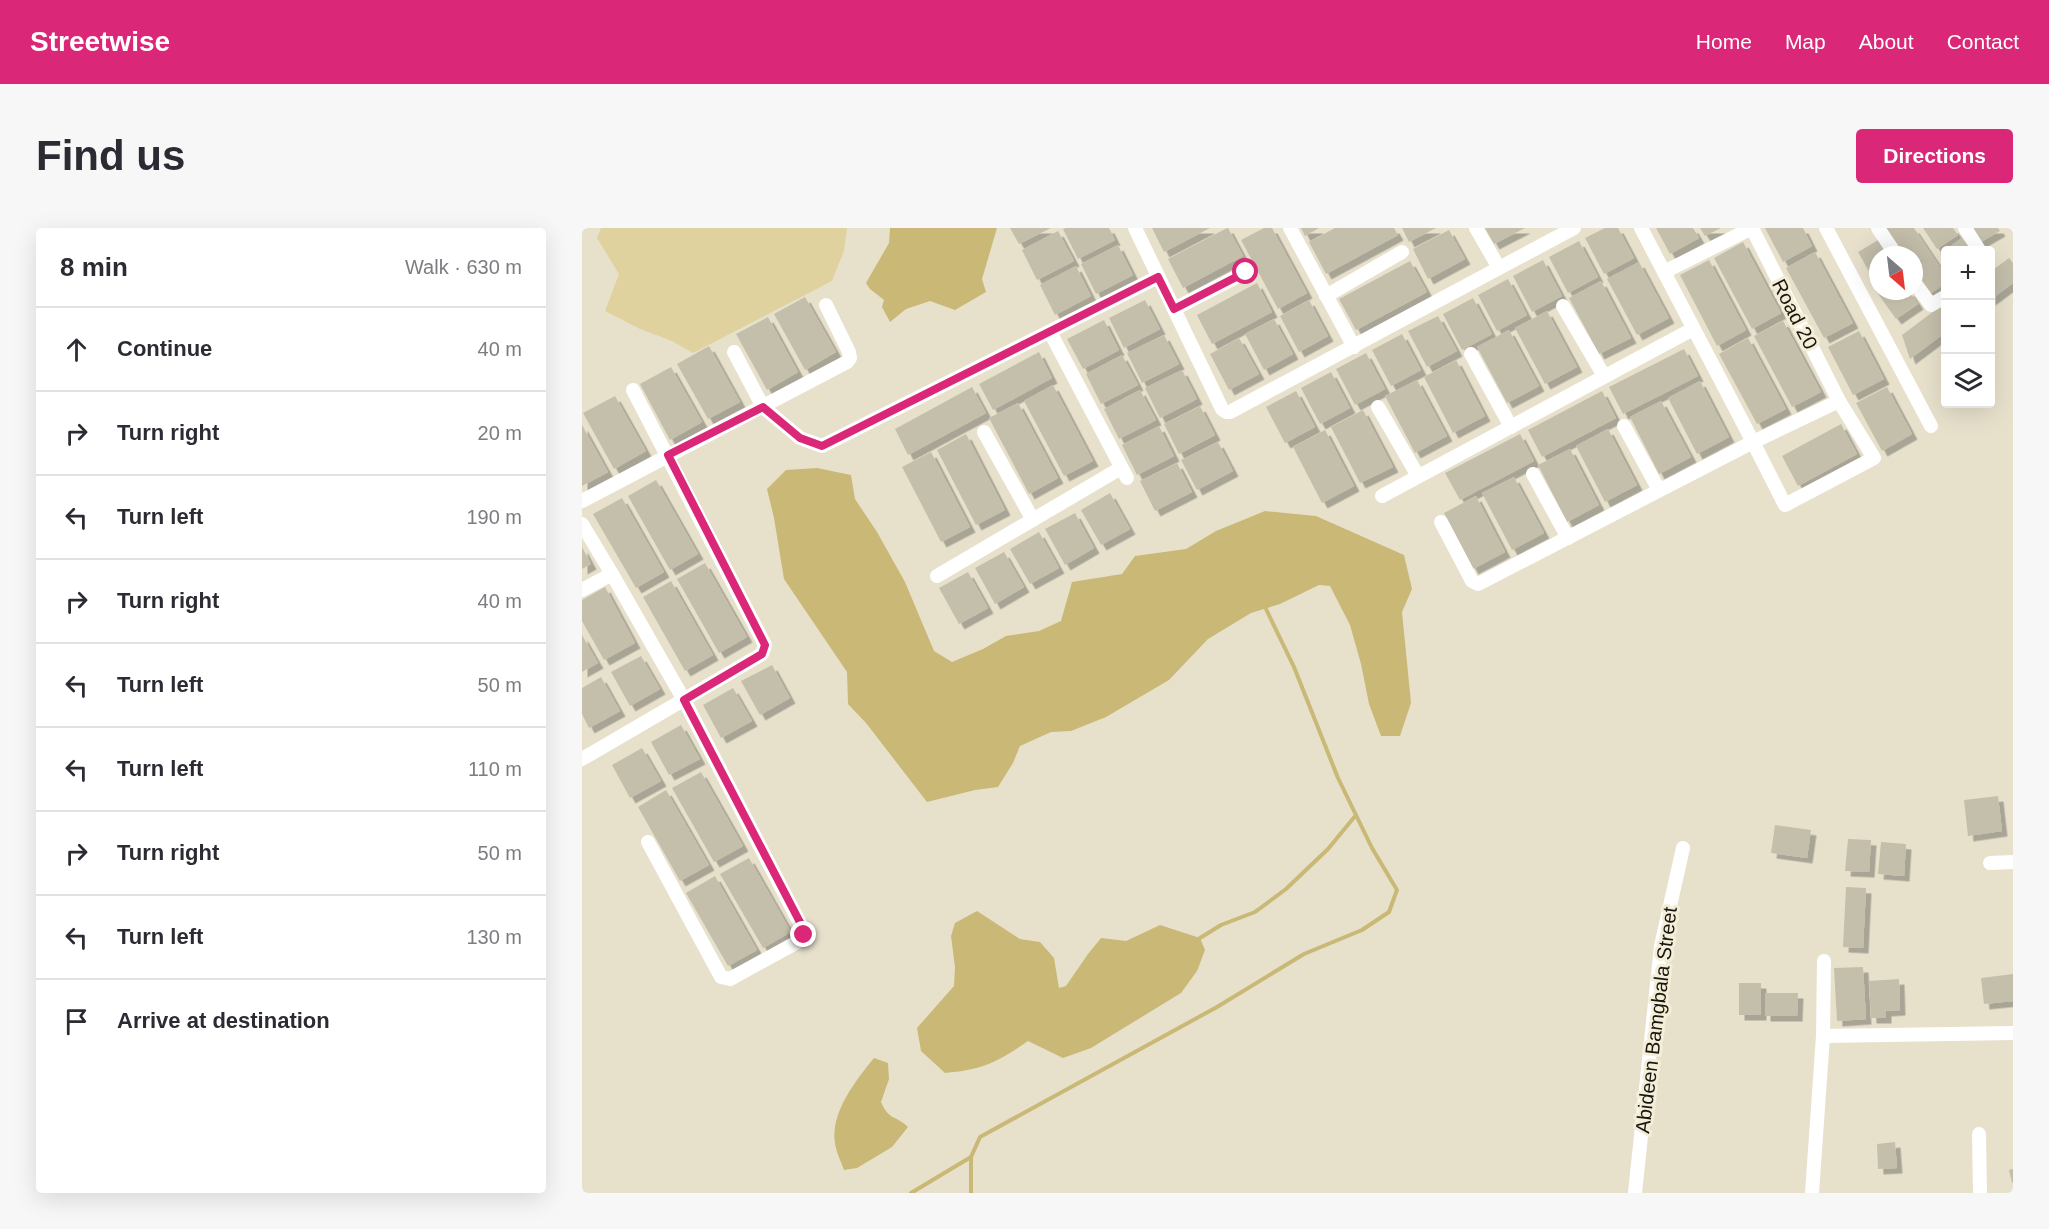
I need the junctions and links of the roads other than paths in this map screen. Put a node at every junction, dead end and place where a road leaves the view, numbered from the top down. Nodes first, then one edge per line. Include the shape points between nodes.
1 (1135, 228) edge
2 (1290, 228) edge
3 (1476, 228) edge
4 (1574, 228) edge
5 (1641, 228) edge
6 (1752, 228) edge
7 (1878, 228) edge
8 (1965, 228) edge
9 (1829, 229) edge
10 (1890, 246) edge
11 (1976, 246) edge
12 (1402, 252) dead end
13 (1499, 268) junction
14 (1246, 272) dead end
15 (1664, 272) junction
16 (1158, 277) junction
17 (1923, 295) edge
18 (1326, 296) junction
19 (1941, 299) edge
20 (826, 305) dead end
21 (1563, 306) dead end
22 (1174, 309) junction
23 (1693, 329) junction
24 (1050, 332) junction
25 (1354, 347) junction
26 (734, 352) dead end
27 (1471, 354) dead end
28 (1605, 376) junction
29 (633, 390) dead end
30 (1839, 401) junction
31 (763, 407) junction
32 (1378, 407) dead end
33 (1624, 426) dead end
34 (1931, 426) dead end
35 (1511, 427) junction
36 (984, 432) dead end
37 (1754, 442) junction
38 (668, 455) junction
39 (1533, 474) dead end
40 (1418, 476) junction
41 (1659, 490) junction
42 (1382, 496) dead end
43 (582, 501) edge
44 (1033, 520) junction
45 (1442, 522) dead end
46 (582, 524) edge
47 (1568, 538) junction
48 (612, 574) junction
49 (937, 576) dead end
50 (582, 590) edge
51 (684, 700) junction
52 (582, 759) edge
53 (648, 842) dead end
54 (1683, 848) dead end
55 (2013, 862) edge
56 (1990, 863) dead end
57 (1824, 961) dead end
58 (2013, 1033) edge
59 (1823, 1036) junction
60 (1979, 1134) dead end
61 (1635, 1193) edge
62 (1812, 1193) edge
63 (1980, 1193) edge

1 - 16 street
2 - 18 street
3 - 13 street
4 - 13 street
5 - 15 street
6 - 15 street
6 - 30 street, Road 20
7 - 10 street
8 - 11 street
9 - 34 street
12 - 18 street
13 - 25 street
14 - 22 street
15 - 23 street
16 - 22 street
16 - 24 street
17 - 19 street via 1930,305
18 - 25 street
20 - 31 street via 850,358
21 - 28 street
22 - 25 street via 1226,412
23 - 28 street
23 - 37 street
24 - 31 street via 822,446 800,438
24 - 44 street via 1124,473
26 - 31 street
27 - 35 street
28 - 35 street
29 - 38 street
30 - 37 street
30 - 37 street, Road 20 via 1874,458 1785,505
31 - 38 street
32 - 40 street
33 - 41 street
35 - 40 street
36 - 44 street
37 - 41 street
38 - 43 street
38 - 51 street via 765,645 762,654
39 - 47 street
40 - 42 street
41 - 47 street
44 - 49 street
45 - 47 street via 1472,581 1478,584
46 - 48 street
48 - 50 street
48 - 51 street
51 - 52 street
51 - 53 street via 803,928 801,940 730,979 721,977
54 - 61 street, Abideen Bamgbala Street via 1661,946
55 - 56 street
57 - 59 street
58 - 59 street
59 - 62 street
60 - 63 street

